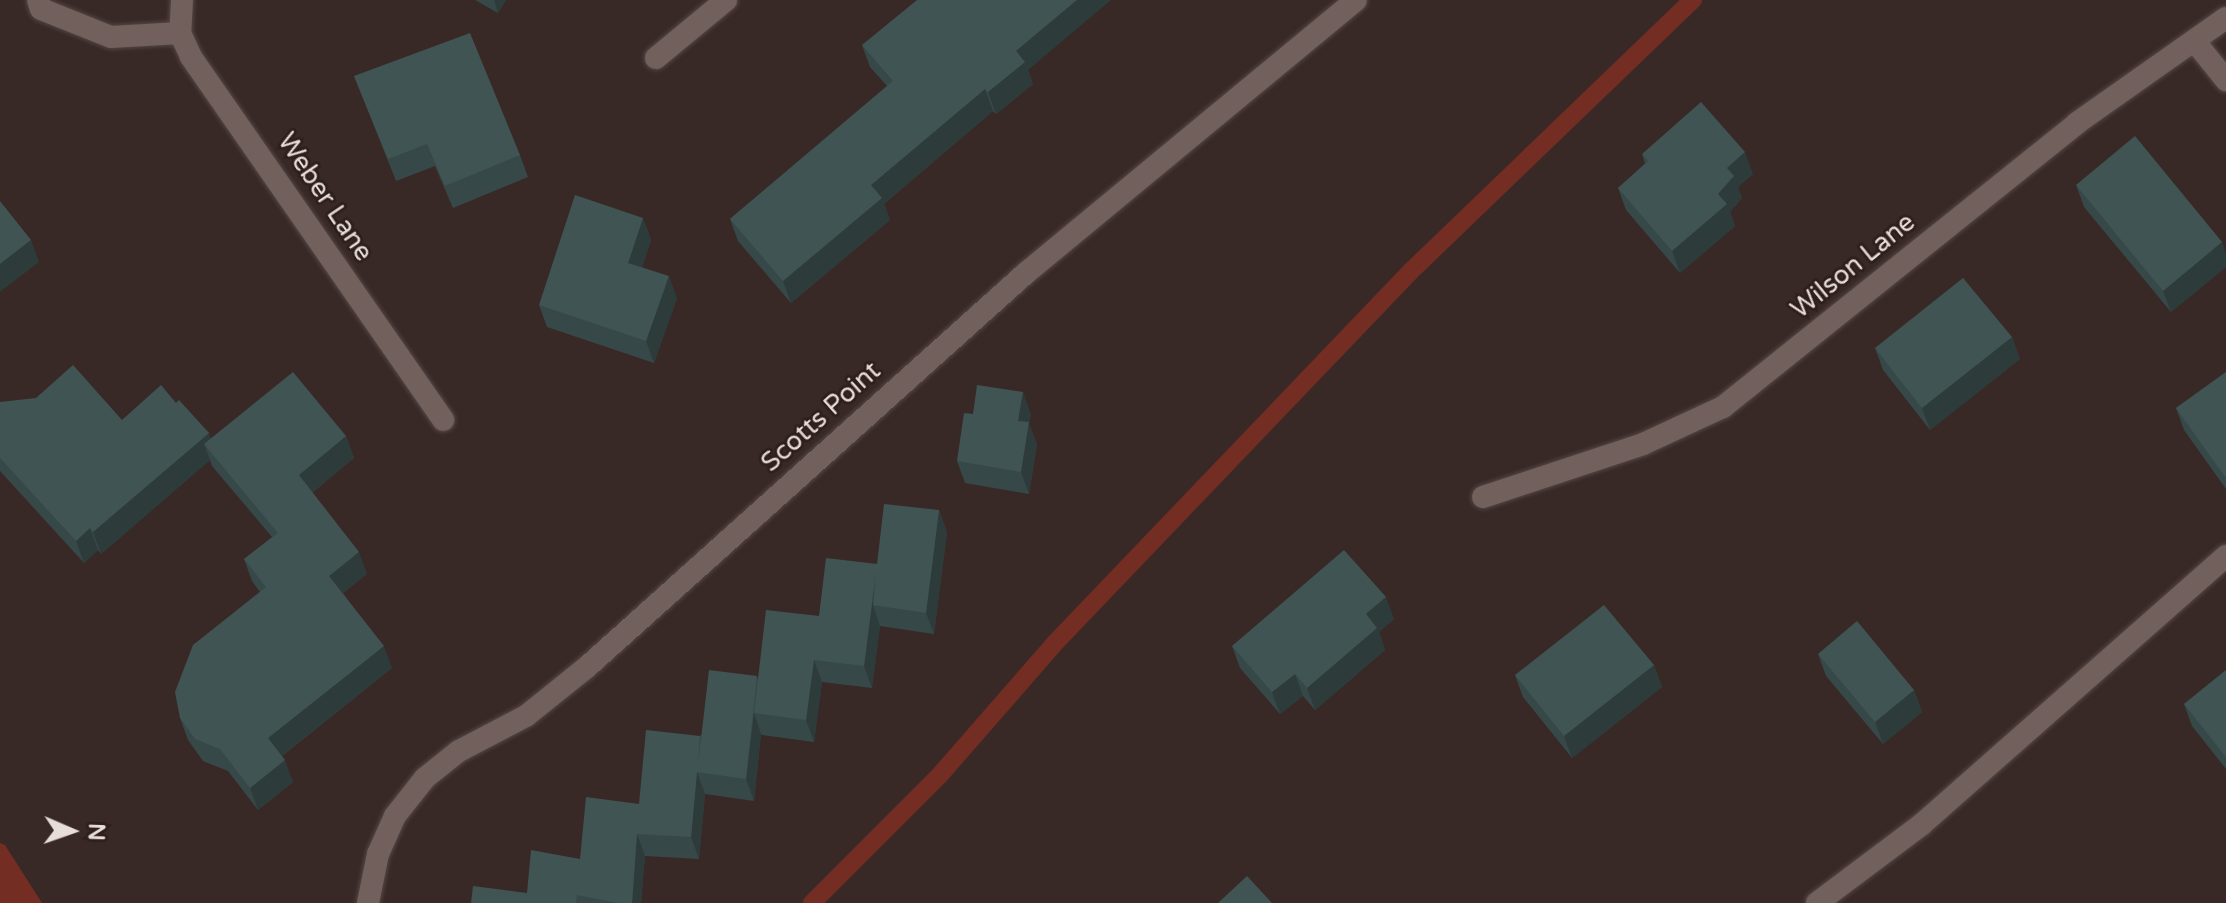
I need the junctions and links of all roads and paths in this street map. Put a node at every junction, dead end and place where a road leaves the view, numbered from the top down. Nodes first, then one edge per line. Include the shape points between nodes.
1 (38, 0) edge
2 (182, 0) edge
3 (726, 0) edge
4 (1356, 0) edge
5 (2226, 18) edge
6 (180, 33) junction
7 (2196, 43) junction
8 (656, 58) dead end
9 (2226, 80) edge
10 (443, 420) dead end
11 (1483, 497) dead end
12 (2226, 556) edge
13 (368, 903) edge
14 (1817, 903) edge

1 - 6 street via 41,9 111,37
2 - 6 street
3 - 8 street
4 - 13 street, Scotts Point via 1026,273 587,667 526,716 459,751 425,778 395,816 378,854
5 - 7 street, Wilson Lane
6 - 10 street, Weber Lane via 191,57
7 - 9 street
7 - 11 street, Wilson Lane via 2077,123 1723,407 1657,439
12 - 14 street via 1921,825

